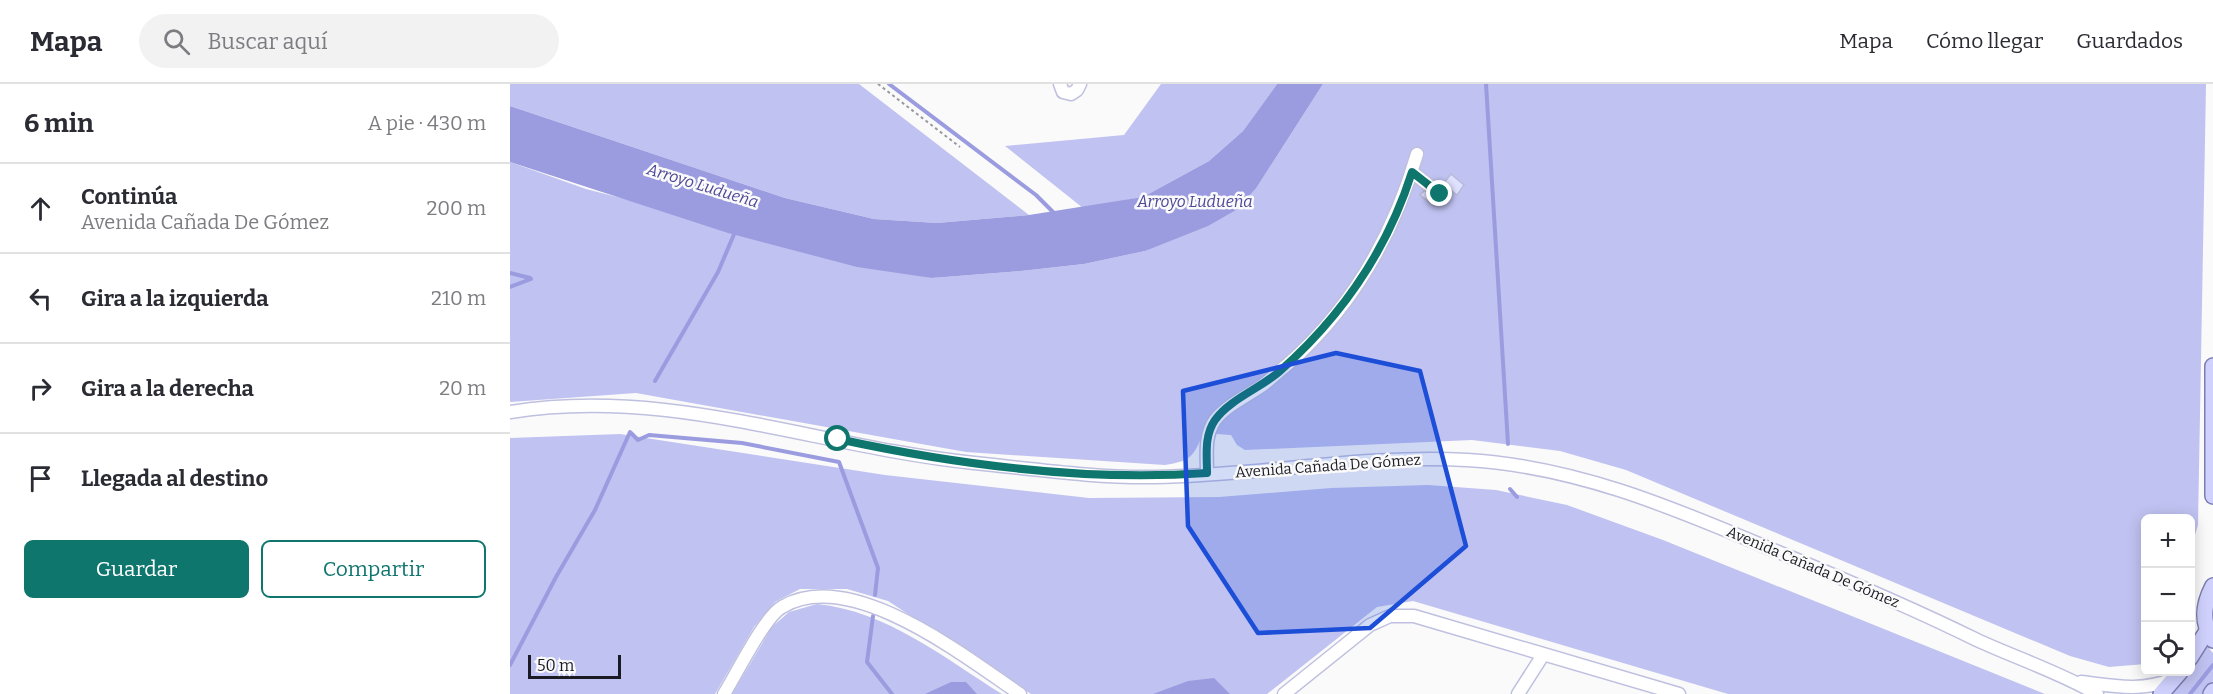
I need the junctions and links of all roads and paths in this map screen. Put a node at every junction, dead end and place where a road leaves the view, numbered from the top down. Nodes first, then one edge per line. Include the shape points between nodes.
1 (878, 84) edge
2 (1059, 84) edge
3 (1080, 84) edge
4 (960, 147) dead end
5 (1418, 154) dead end
6 (1412, 172) junction
7 (1440, 194) dead end
8 (2213, 366) edge
9 (510, 412) edge
10 (1207, 473) junction
11 (2213, 496) edge
12 (2213, 586) edge
13 (2210, 636) edge
14 (2195, 652) edge
15 (1543, 655) junction
16 (2175, 676) edge
17 (2176, 676) edge
18 (2074, 682) junction
19 (724, 694) edge
20 (1020, 694) edge
21 (1284, 694) edge
22 (1518, 694) edge
23 (1679, 694) edge
24 (2097, 694) edge
25 (2162, 694) edge

1 - 4 path
2 - 3 street via 1063,92 1071,94
5 - 6 street
6 - 7 street
6 - 10 street via 1375,260 1350,297 1296,357 1215,421 1207,439
8 - 11 main road
9 - 10 street, Avenida Cañada De Gómez via 603,405 690,411 938,459 1143,477
10 - 18 street, Avenida Cañada De Gómez via 1419,458 1508,464 1571,474 1708,523
12 - 13 main road via 2204,616
13 - 14 main road
15 - 21 street via 1414,616 1390,616 1370,625
15 - 22 street
15 - 23 street
16 - 18 street, Avenida Cañada De Gómez via 2139,689
17 - 25 main road
18 - 24 street, Avenida Cañada De Gómez
19 - 20 street via 765,625 781,607 812,597 851,598 886,609

